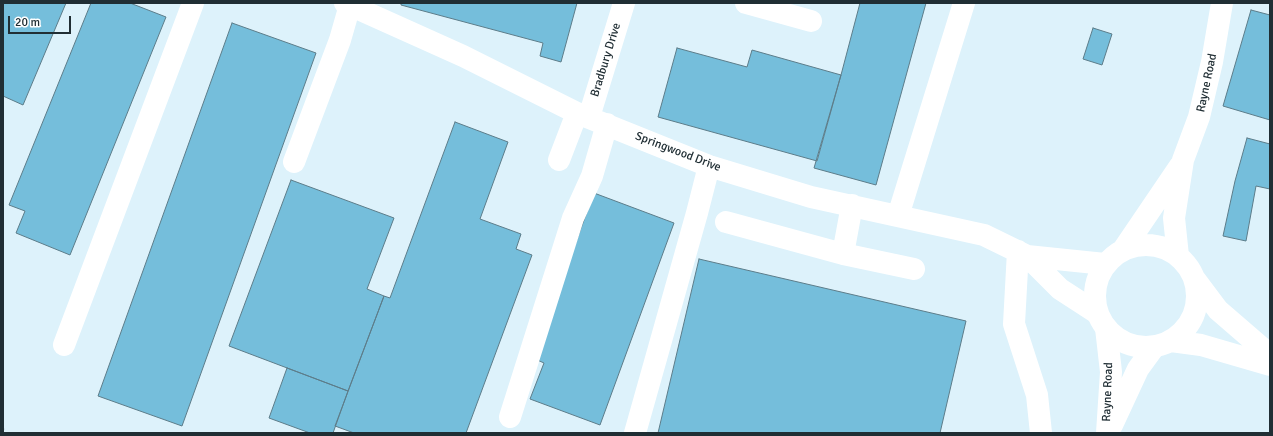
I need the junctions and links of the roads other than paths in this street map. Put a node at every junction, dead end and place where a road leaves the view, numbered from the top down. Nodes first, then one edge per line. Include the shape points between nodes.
1 (192, 3) edge
2 (624, 3) edge
3 (746, 3) edge
4 (964, 3) edge
5 (1222, 3) edge
6 (347, 4) edge
7 (811, 21) dead end
8 (591, 118) junction
9 (560, 160) dead end
10 (1184, 160) junction
11 (294, 162) dead end
12 (709, 166) junction
13 (852, 205) junction
14 (898, 216) junction
15 (726, 222) dead end
16 (1123, 250) junction
17 (1023, 253) junction
18 (843, 254) junction
19 (1178, 256) junction
20 (1105, 264) junction
21 (914, 269) dead end
22 (1194, 277) junction
23 (1101, 320) junction
24 (1162, 344) junction
25 (64, 345) dead end
26 (1270, 355) edge
27 (1270, 365) edge
28 (510, 417) dead end
29 (635, 433) edge
30 (1041, 433) edge
31 (1108, 433) edge

1 - 25 street
2 - 8 street, Bradbury Drive
3 - 7 street
4 - 14 street
5 - 10 street, Rayne Road via 1199,117
6 - 8 street, Springwood Drive
6 - 11 street via 340,40
8 - 9 street
8 - 12 street, Springwood Drive
8 - 28 street via 592,176 572,218
10 - 16 street, Rayne Road
10 - 19 street, Rayne Road via 1174,218
12 - 13 street, Springwood Drive via 811,197
12 - 29 street
13 - 14 street, Springwood Drive
13 - 18 street
14 - 17 street, Springwood Drive via 984,235
15 - 18 street
16 - 19 street, Rayne Road via 1136,245 1151,245 1162,247
16 - 20 street, Rayne Road
17 - 20 street, Springwood Drive
17 - 23 street, Springwood Drive via 1060,289
17 - 30 street via 1014,324 1037,395
18 - 21 street
19 - 22 street, Rayne Road
20 - 23 street, Rayne Road via 1094,295
22 - 24 street, Rayne Road via 1197,296 1194,314 1185,329
22 - 26 street via 1218,310
23 - 24 street via 1119,340 1136,346
23 - 31 street, Rayne Road via 1111,372
24 - 27 street via 1201,345
24 - 31 street, Rayne Road via 1138,369

